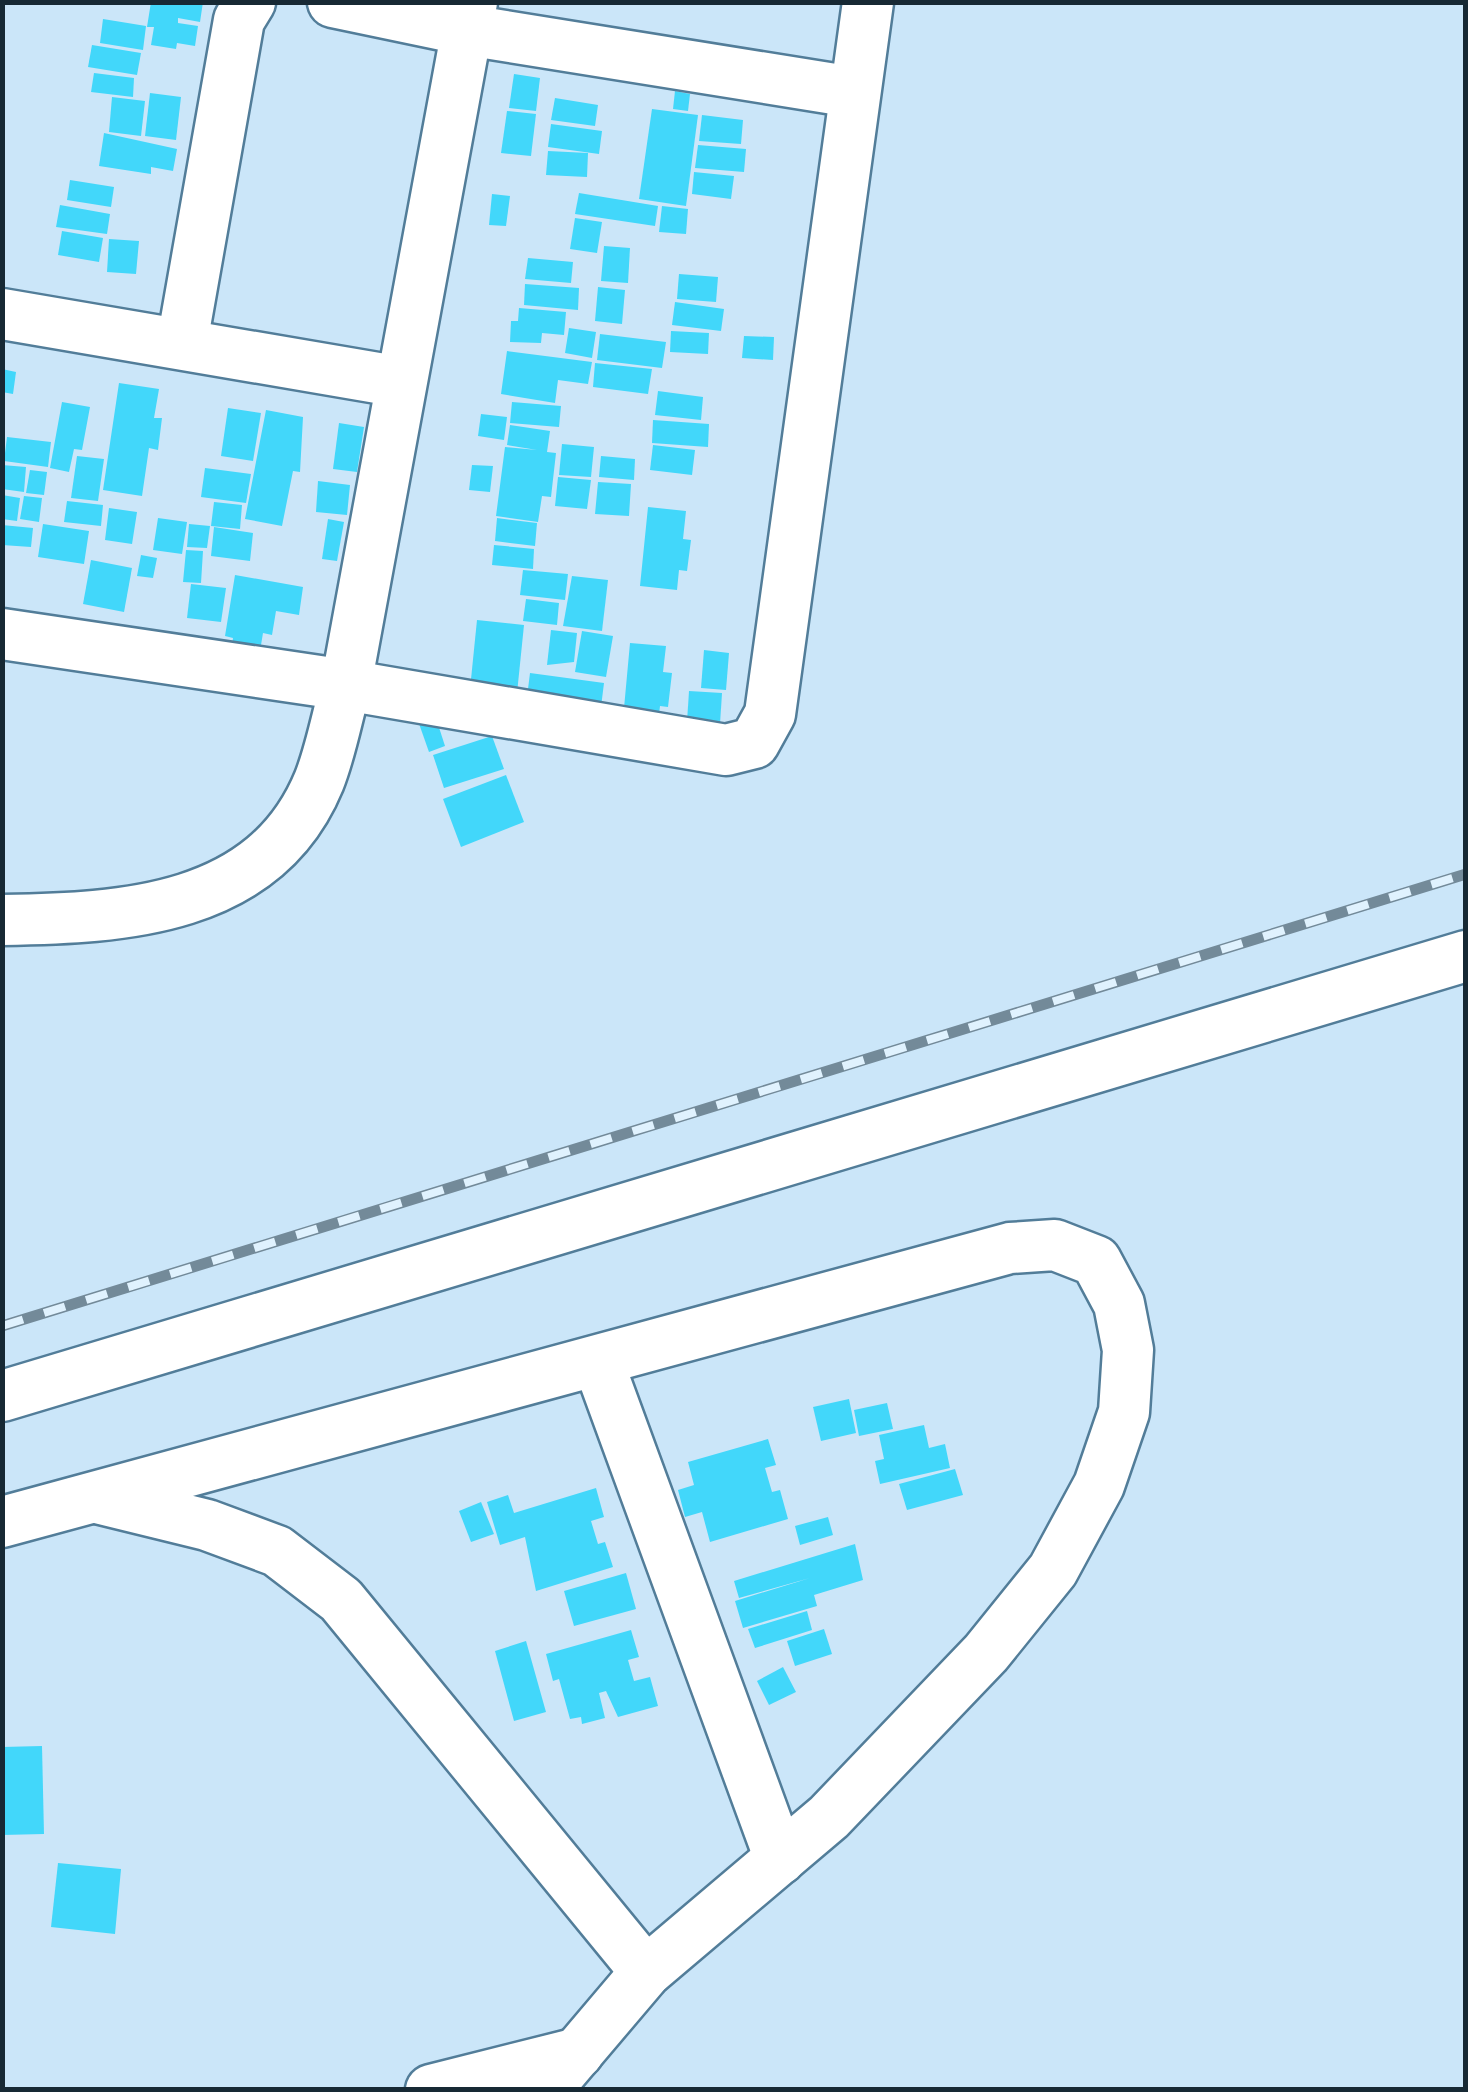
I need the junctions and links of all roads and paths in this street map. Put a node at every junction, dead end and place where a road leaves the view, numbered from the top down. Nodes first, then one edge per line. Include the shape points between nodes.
1 (250, 2) edge
2 (332, 2) edge
3 (868, 2) edge
4 (469, 16) edge
5 (853, 92) junction
6 (2, 314) edge
7 (182, 343) junction
8 (400, 382) junction
9 (2, 634) edge
10 (346, 684) junction
11 (2, 920) edge
12 (1466, 956) edge
13 (598, 1362) junction
14 (2, 1396) edge
15 (94, 1497) junction
16 (2, 1522) edge
17 (780, 1858) junction
18 (646, 1972) junction
19 (562, 2071) edge
20 (431, 2090) edge

1 - 7 street via 239,20
2 - 4 street
3 - 5 street
4 - 5 street
4 - 8 street
5 - 10 street via 770,714 754,744 726,750
6 - 7 street
7 - 8 street
8 - 10 street
9 - 10 street
10 - 11 street via 318,782 283,839 236,876 167,908
12 - 14 street
13 - 15 street
13 - 17 street
13 - 17 street via 1010,1248 1055,1244 1096,1261 1119,1304 1128,1350 1124,1412 1099,1485 1053,1570 986,1653 829,1817
15 - 16 street
15 - 18 street via 206,1524 277,1551 341,1600
17 - 18 street
18 - 19 street
19 - 20 street

